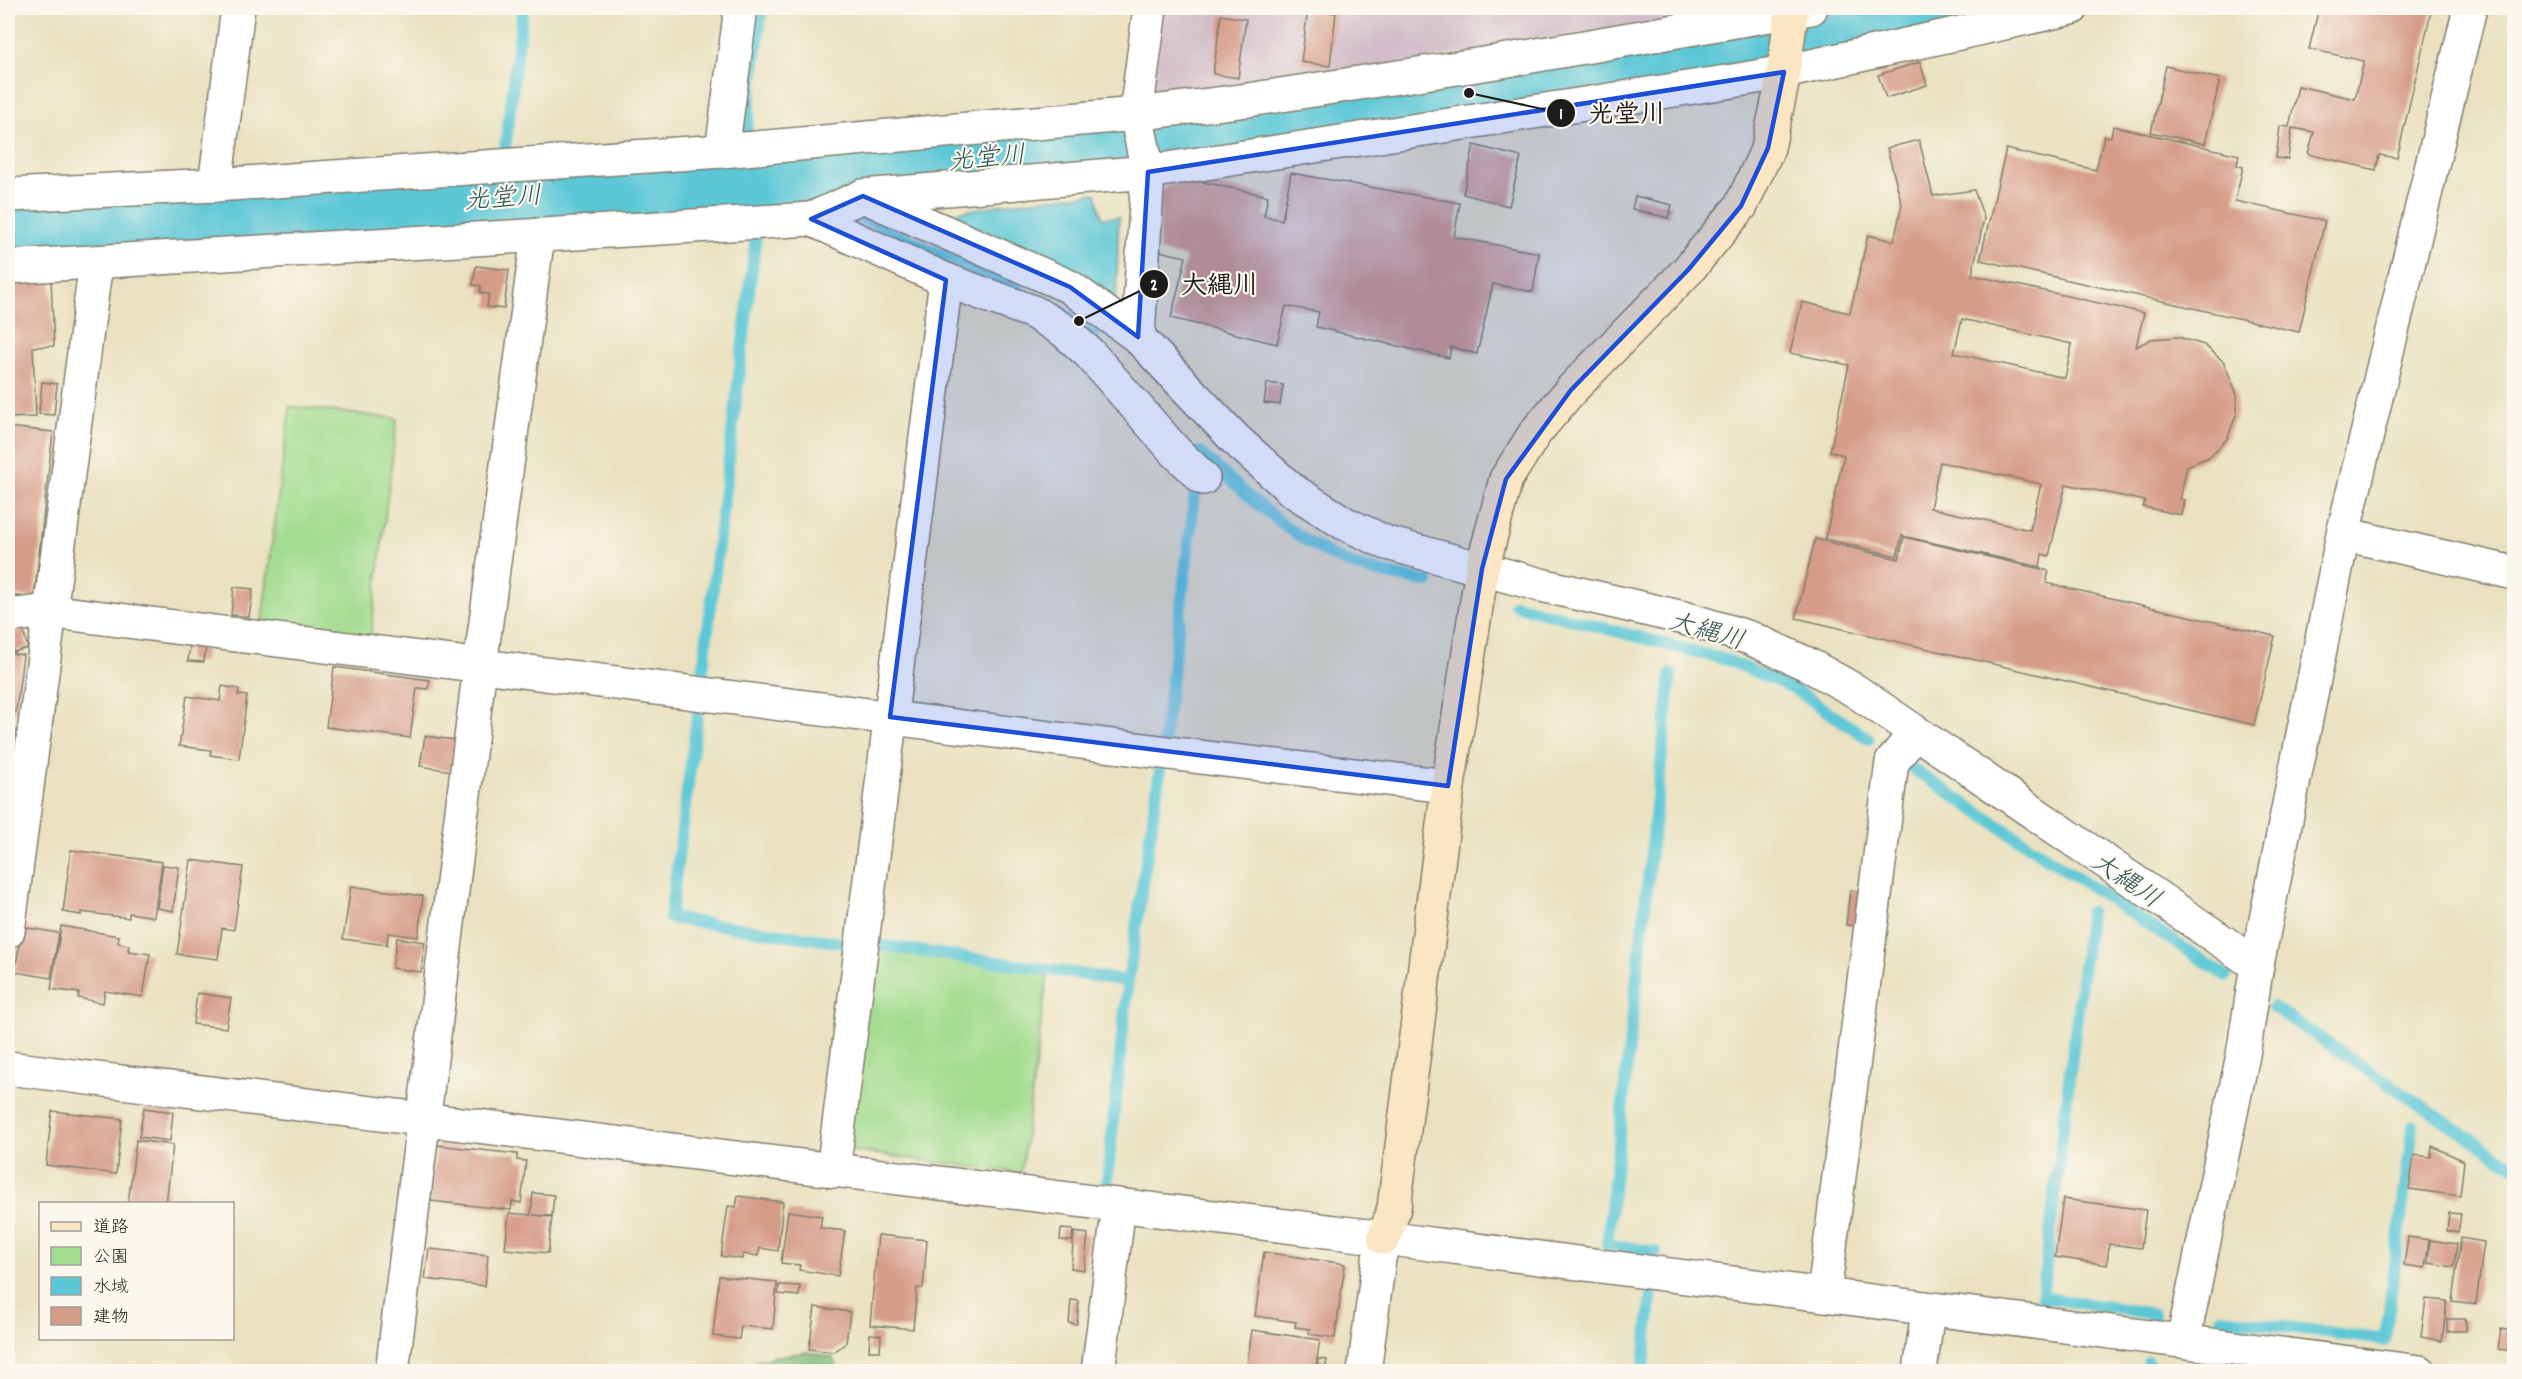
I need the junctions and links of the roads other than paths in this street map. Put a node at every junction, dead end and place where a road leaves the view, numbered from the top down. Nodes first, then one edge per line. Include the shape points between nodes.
1 (238, 8) edge
2 (741, 8) edge
3 (1150, 8) edge
4 (2072, 8) edge
5 (2470, 8) edge
6 (1796, 11) edge
7 (1784, 68) junction
8 (1137, 117) junction
9 (722, 151) junction
10 (1147, 167) junction
11 (215, 185) junction
12 (8, 195) edge
13 (837, 208) junction
14 (538, 235) junction
15 (96, 262) junction
16 (8, 267) edge
17 (946, 280) junction
18 (1138, 337) junction
19 (1203, 478) dead end
20 (2343, 534) junction
21 (1482, 569) junction
22 (2514, 573) edge
23 (48, 611) junction
24 (8, 616) edge
25 (480, 666) junction
26 (890, 717) junction
27 (1915, 733) junction
28 (1448, 786) junction
29 (8, 931) edge
30 (2256, 965) junction
31 (8, 1068) edge
32 (424, 1121) junction
33 (833, 1171) junction
34 (1119, 1206) junction
35 (1384, 1238) junction
36 (1824, 1294) junction
37 (1928, 1309) junction
38 (2183, 1341) junction
39 (2363, 1368) edge
40 (392, 1371) edge
41 (1098, 1371) edge
42 (1365, 1371) edge
43 (1920, 1371) edge
44 (2420, 1371) edge

1 - 11 street
2 - 9 street
3 - 8 street
4 - 7 street
5 - 20 street
6 - 7 street
6 - 8 street
7 - 10 street
7 - 21 street via 1768,148 1742,206 1688,270 1571,390 1535,433 1506,479
8 - 9 street
8 - 10 street
9 - 11 street
10 - 13 street
10 - 18 street
11 - 12 street
13 - 14 street
13 - 17 street
13 - 18 street via 1070,286
14 - 15 street
14 - 25 street
15 - 16 street
15 - 23 street
17 - 19 street via 1033,312 1063,330 1089,353
17 - 26 street
18 - 21 street via 1235,439 1292,490 1344,523 1387,543
20 - 22 street
20 - 30 street
21 - 27 street via 1750,638 1854,690
21 - 28 street
23 - 24 street
23 - 25 street
23 - 29 street
25 - 26 street
25 - 32 street
26 - 28 street
26 - 33 street
27 - 30 street
27 - 36 street via 1892,762
28 - 35 street via 1394,1208
30 - 38 street via 2243,1055
31 - 32 street
32 - 33 street
32 - 40 street
33 - 34 street
34 - 35 street
34 - 41 street
35 - 36 street
35 - 42 street
36 - 37 street
37 - 38 street
37 - 43 street
38 - 39 street
39 - 44 street

